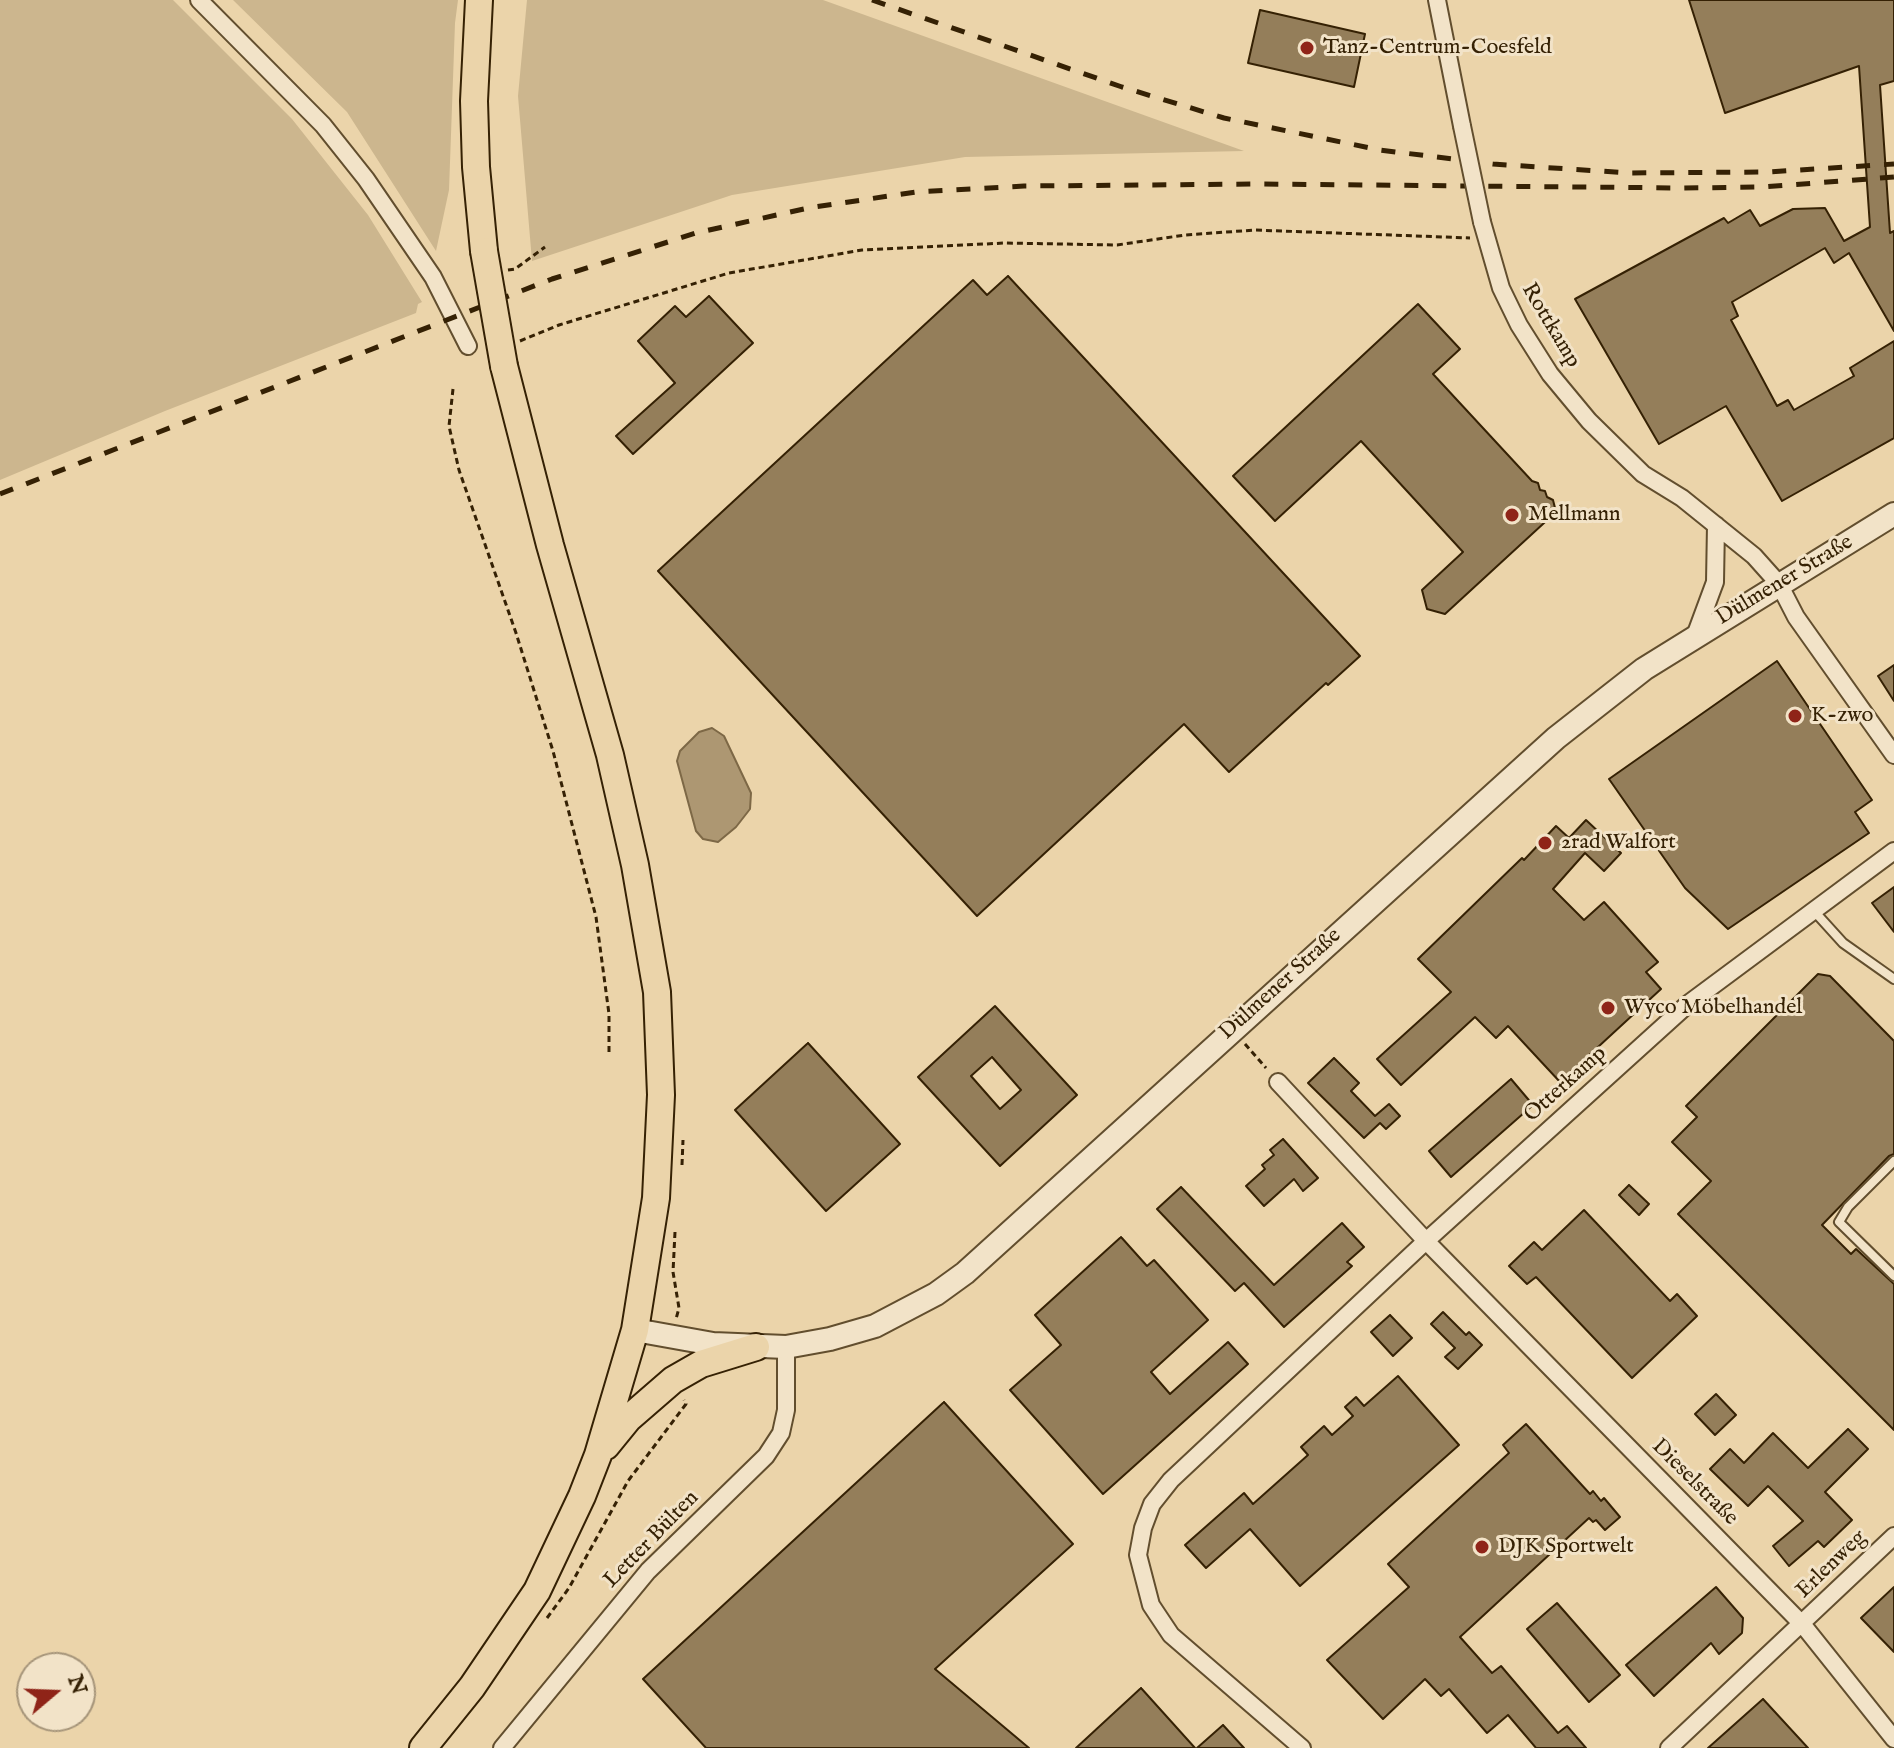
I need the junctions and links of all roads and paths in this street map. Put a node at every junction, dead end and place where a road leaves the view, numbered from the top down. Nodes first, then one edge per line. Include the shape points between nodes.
1 (199, 0) edge
2 (479, 0) edge
3 (1437, 0) edge
4 (1485, 241) junction
5 (559, 325) dead end
6 (468, 346) dead end
7 (453, 389) dead end
8 (1894, 514) edge
9 (1716, 525) junction
10 (1779, 584) junction
11 (1695, 636) junction
12 (1894, 755) edge
13 (1894, 851) edge
14 (1814, 911) junction
15 (1894, 979) edge
16 (1232, 1029) junction
17 (609, 1055) dead end
18 (1278, 1082) joint
19 (1894, 1161) edge
20 (1426, 1241) junction
21 (1894, 1276) edge
22 (635, 1330) junction
23 (756, 1347) junction
24 (786, 1347) junction
25 (673, 1380) junction
26 (598, 1455) junction
27 (1894, 1536) edge
28 (546, 1619) dead end
29 (1803, 1625) junction
30 (1894, 1739) edge
31 (423, 1748) edge
32 (502, 1748) edge
33 (1302, 1748) edge
34 (1669, 1748) edge

1 - 6 street via 323,125 366,179 433,277
2 - 22 main road, bridge via 476,167 504,366 610,755 657,992 661,1095 656,1198
3 - 4 street, Rottkamp, bridge
4 - 5 path via 1255,230 1117,245 1005,243 862,250 729,273
4 - 9 street, Rottkamp via 1519,325 1550,374 1643,474
7 - 17 path via 449,426 459,470 548,736 589,887 604,971
8 - 10 street, Dülmener Straße
9 - 10 street, Rottkamp
9 - 11 street via 1715,582
10 - 11 street, Dülmener Straße
10 - 12 street, Rottkamp via 1796,617
11 - 16 street, Dülmener Straße via 1556,738
13 - 14 street, Otterkamp
14 - 15 lane via 1843,943
14 - 20 street, Otterkamp via 1688,1004
16 - 18 path
16 - 24 street, Dülmener Straße via 952,1283 875,1326
18 - 20 street, Dieselstraße
19 - 21 lane via 1839,1222
20 - 29 street, Dieselstraße
20 - 33 street via 1171,1480 1152,1504 1143,1528 1138,1555 1144,1581 1151,1605 1171,1635
22 - 23 street, Dülmener Straße
22 - 26 main road
23 - 24 street, Dülmener Straße
23 - 25 main road via 701,1364
24 - 32 street, Letter Bülten via 786,1410 781,1433 766,1456 648,1571
25 - 26 main road via 628,1419
25 - 28 path via 686,1404 628,1481
26 - 31 main road via 537,1591
27 - 29 street, Erlenweg
29 - 30 street, Erlenweg
29 - 34 street

